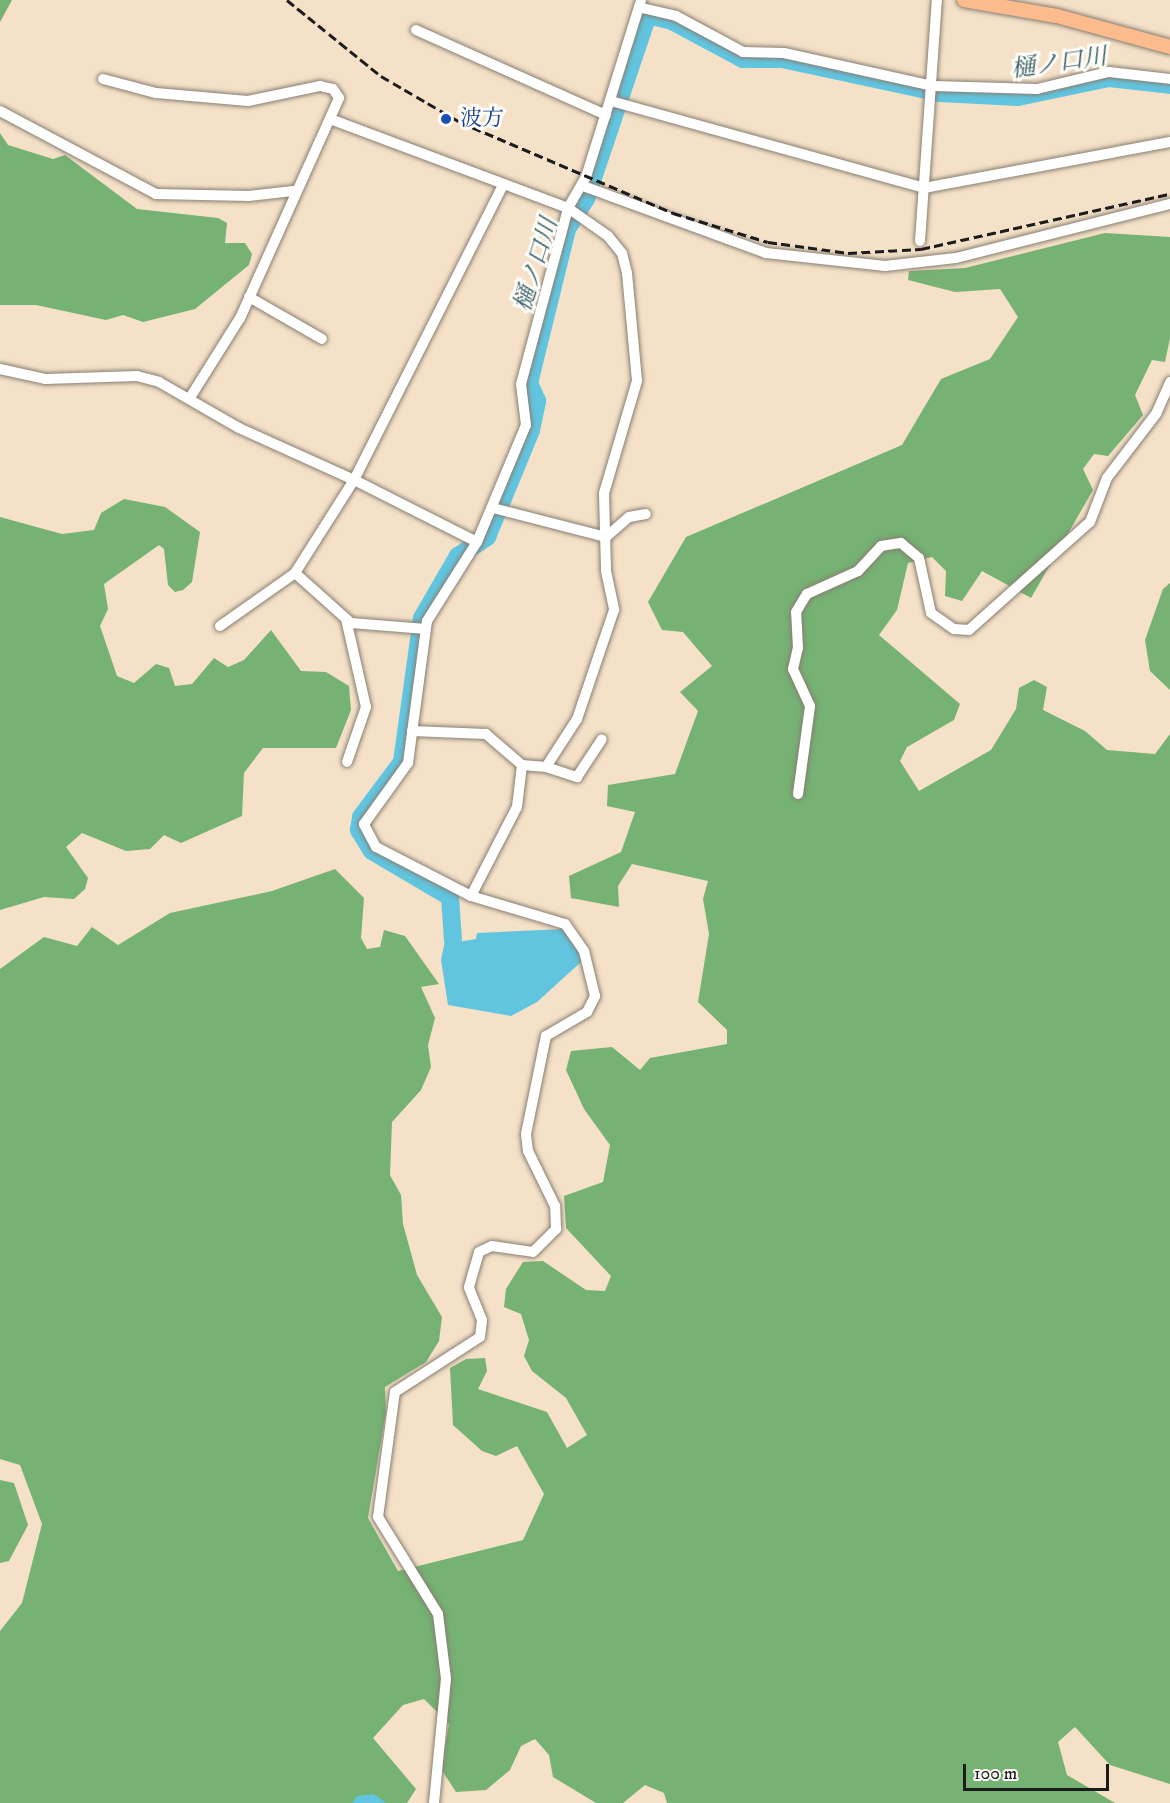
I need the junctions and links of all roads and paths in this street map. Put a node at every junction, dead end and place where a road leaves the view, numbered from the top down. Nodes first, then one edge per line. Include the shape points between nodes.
1 (937, 0) edge
2 (964, 0) edge
3 (994, 2) edge
4 (641, 4) edge
5 (416, 30) dead end
6 (1170, 47) edge
7 (103, 79) dead end
8 (1170, 79) edge
9 (933, 86) junction
10 (611, 101) junction
11 (0, 111) edge
12 (606, 115) junction
13 (330, 119) junction
14 (1170, 142) edge
15 (503, 185) junction
16 (583, 186) junction
17 (924, 188) junction
18 (293, 191) junction
19 (1170, 204) edge
20 (568, 208) junction
21 (920, 241) dead end
22 (249, 297) junction
23 (322, 339) dead end
24 (0, 369) edge
25 (1170, 382) edge
26 (190, 396) junction
27 (354, 480) junction
28 (493, 508) junction
29 (646, 514) dead end
30 (606, 537) junction
31 (477, 542) junction
32 (295, 573) junction
33 (346, 619) junction
34 (220, 626) dead end
35 (426, 629) junction
36 (412, 730) junction
37 (602, 739) dead end
38 (347, 762) dead end
39 (522, 765) junction
40 (546, 767) junction
41 (798, 794) dead end
42 (471, 896) junction
43 (434, 1803) edge

1 - 9 street
2 - 3 main road
3 - 6 main road
4 - 9 street via 676,16 743,52 784,53
4 - 10 street
5 - 12 street
7 - 13 street via 156,93 248,100 320,86 339,98
8 - 9 street via 1109,72 1037,89
9 - 17 street
10 - 12 street
10 - 17 street
11 - 18 street via 156,194 249,196
12 - 16 street
13 - 15 street
13 - 18 street
14 - 17 street
15 - 20 street
15 - 27 street
16 - 19 street via 766,253 885,266 956,258
16 - 20 street
17 - 21 street
18 - 22 street
20 - 28 street via 521,384 526,425
20 - 30 street via 608,236 622,253 627,273 638,381 604,493
22 - 23 street
22 - 26 street
24 - 26 street via 46,379 137,376
25 - 41 street via 1156,414 1107,478 1090,522 969,630 954,629 931,613 919,558 901,543 881,546 858,571 807,594 796,612 798,648 793,669 810,706
26 - 27 street via 239,428
27 - 31 street
27 - 32 street
28 - 30 street
28 - 31 street
29 - 30 street via 629,517
30 - 40 street via 614,610 585,700
31 - 35 street
32 - 33 street
32 - 34 street
33 - 35 street
33 - 38 street via 366,707
35 - 36 street
36 - 39 street via 486,734
36 - 42 street via 408,763 364,824 383,851
37 - 40 street via 577,777
39 - 40 street
39 - 42 street via 517,807
42 - 43 street via 566,924 584,951 595,996 587,1012 546,1036 526,1134 528,1151 555,1206 556,1229 533,1252 492,1246 479,1252 469,1287 482,1320 480,1337 395,1392 378,1517 438,1614 446,1679 433,1771

